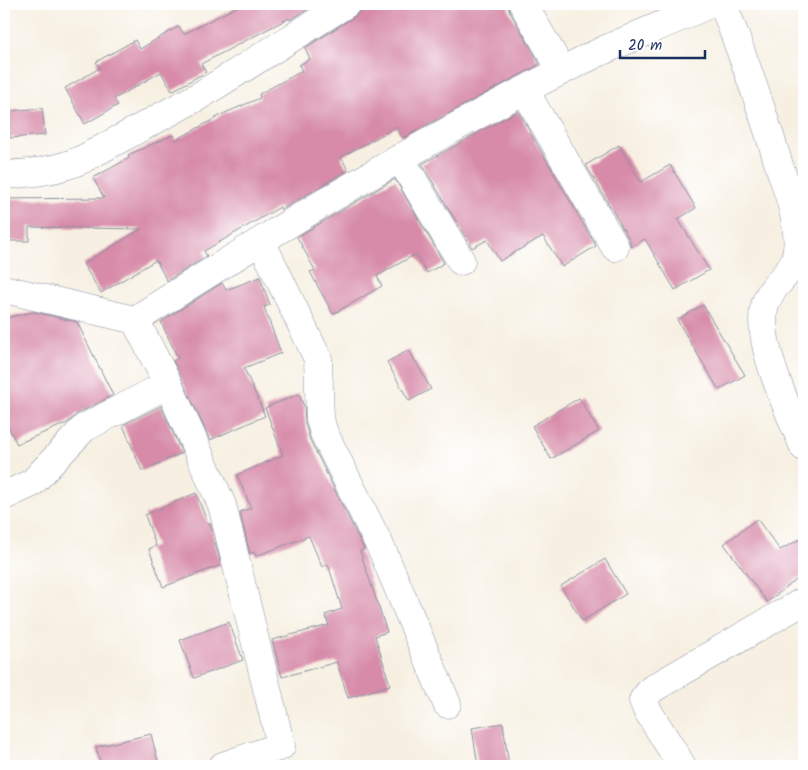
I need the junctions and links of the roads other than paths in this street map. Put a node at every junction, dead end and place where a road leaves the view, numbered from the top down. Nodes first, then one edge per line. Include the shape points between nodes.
1 (346, 4) edge
2 (522, 4) edge
3 (709, 4) edge
4 (723, 4) edge
5 (562, 71) junction
6 (525, 91) junction
7 (400, 158) junction
8 (4, 175) edge
9 (261, 241) junction
10 (615, 247) dead end
11 (461, 262) dead end
12 (4, 289) edge
13 (135, 320) junction
14 (168, 384) junction
15 (804, 447) edge
16 (4, 496) edge
17 (804, 601) edge
18 (447, 704) dead end
19 (223, 766) edge
20 (682, 766) edge

1 - 8 street via 199,96 65,168
2 - 5 street
3 - 5 street
4 - 15 street via 758,98 791,201 797,231 798,254 789,273 772,291 764,310 771,365
5 - 6 street
6 - 7 street
6 - 10 street
7 - 9 street
7 - 11 street
9 - 13 street
9 - 18 street via 318,358 320,419 324,433 383,552
12 - 13 street
13 - 14 street
14 - 16 street via 84,428 32,483
14 - 19 street via 222,505 281,746
17 - 20 street via 652,689 644,700 646,708

